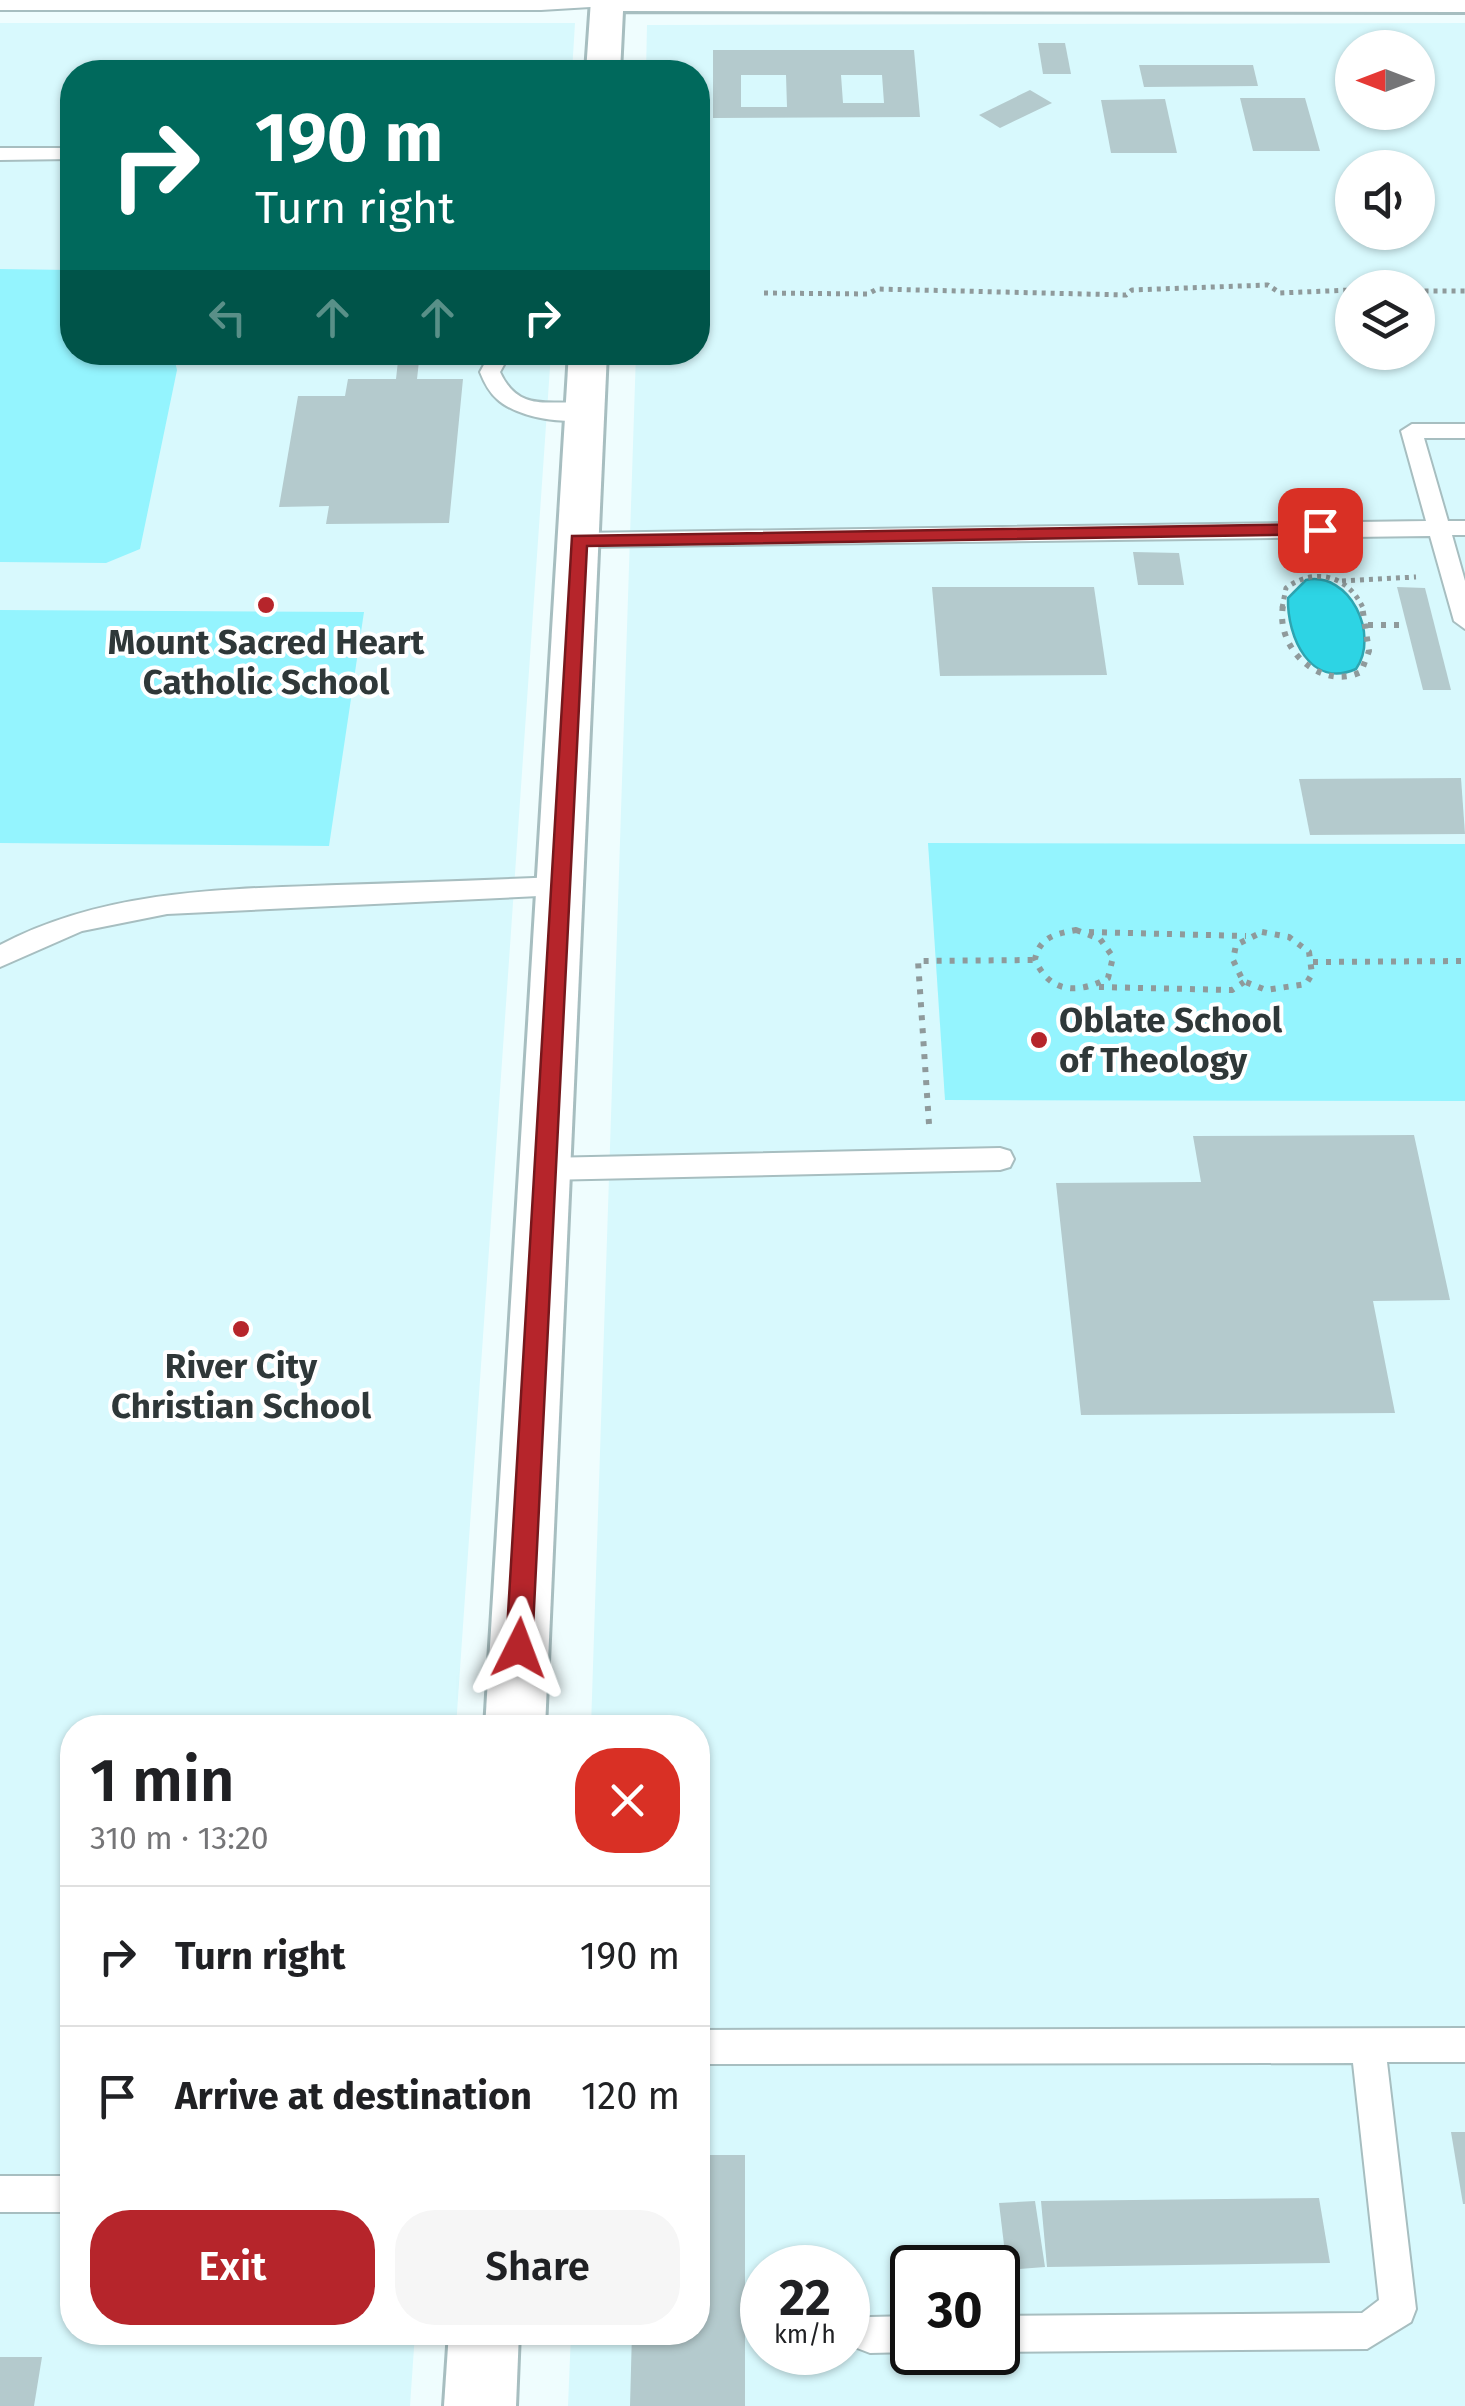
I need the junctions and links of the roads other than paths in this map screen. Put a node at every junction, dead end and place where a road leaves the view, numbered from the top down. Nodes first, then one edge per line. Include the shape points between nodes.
1 (607, 0) edge
2 (657, 0) edge
3 (1465, 2) edge
4 (0, 5) edge
5 (604, 60) edge
6 (0, 154) edge
7 (60, 154) edge
8 (494, 365) edge
9 (587, 365) edge
10 (585, 412) junction
11 (1465, 431) edge
12 (1439, 528) junction
13 (1465, 528) edge
14 (578, 540) junction
15 (1465, 621) edge
16 (560, 886) junction
17 (0, 957) edge
18 (1000, 1159) dead end
19 (544, 1169) junction
20 (516, 1715) edge
21 (1368, 2045) junction
22 (1465, 2045) edge
23 (710, 2047) edge
24 (0, 2194) edge
25 (60, 2194) edge
26 (1020, 2334) edge
27 (870, 2335) dead end
28 (890, 2335) edge
29 (483, 2345) edge
30 (480, 2406) edge

1 - 2 street
1 - 4 lane
1 - 5 street
2 - 3 street
6 - 7 lane
8 - 10 lane via 495,387 508,400 529,409
9 - 10 street
10 - 14 street
11 - 12 lane via 1412,431
12 - 13 lane
12 - 14 lane
12 - 15 lane
14 - 16 street
16 - 17 lane via 218,899 99,918 22,942
16 - 19 street
18 - 19 lane
19 - 20 street
21 - 22 lane
21 - 23 lane
21 - 26 lane via 1398,2309 1367,2331
24 - 25 lane
27 - 28 lane
29 - 30 street

